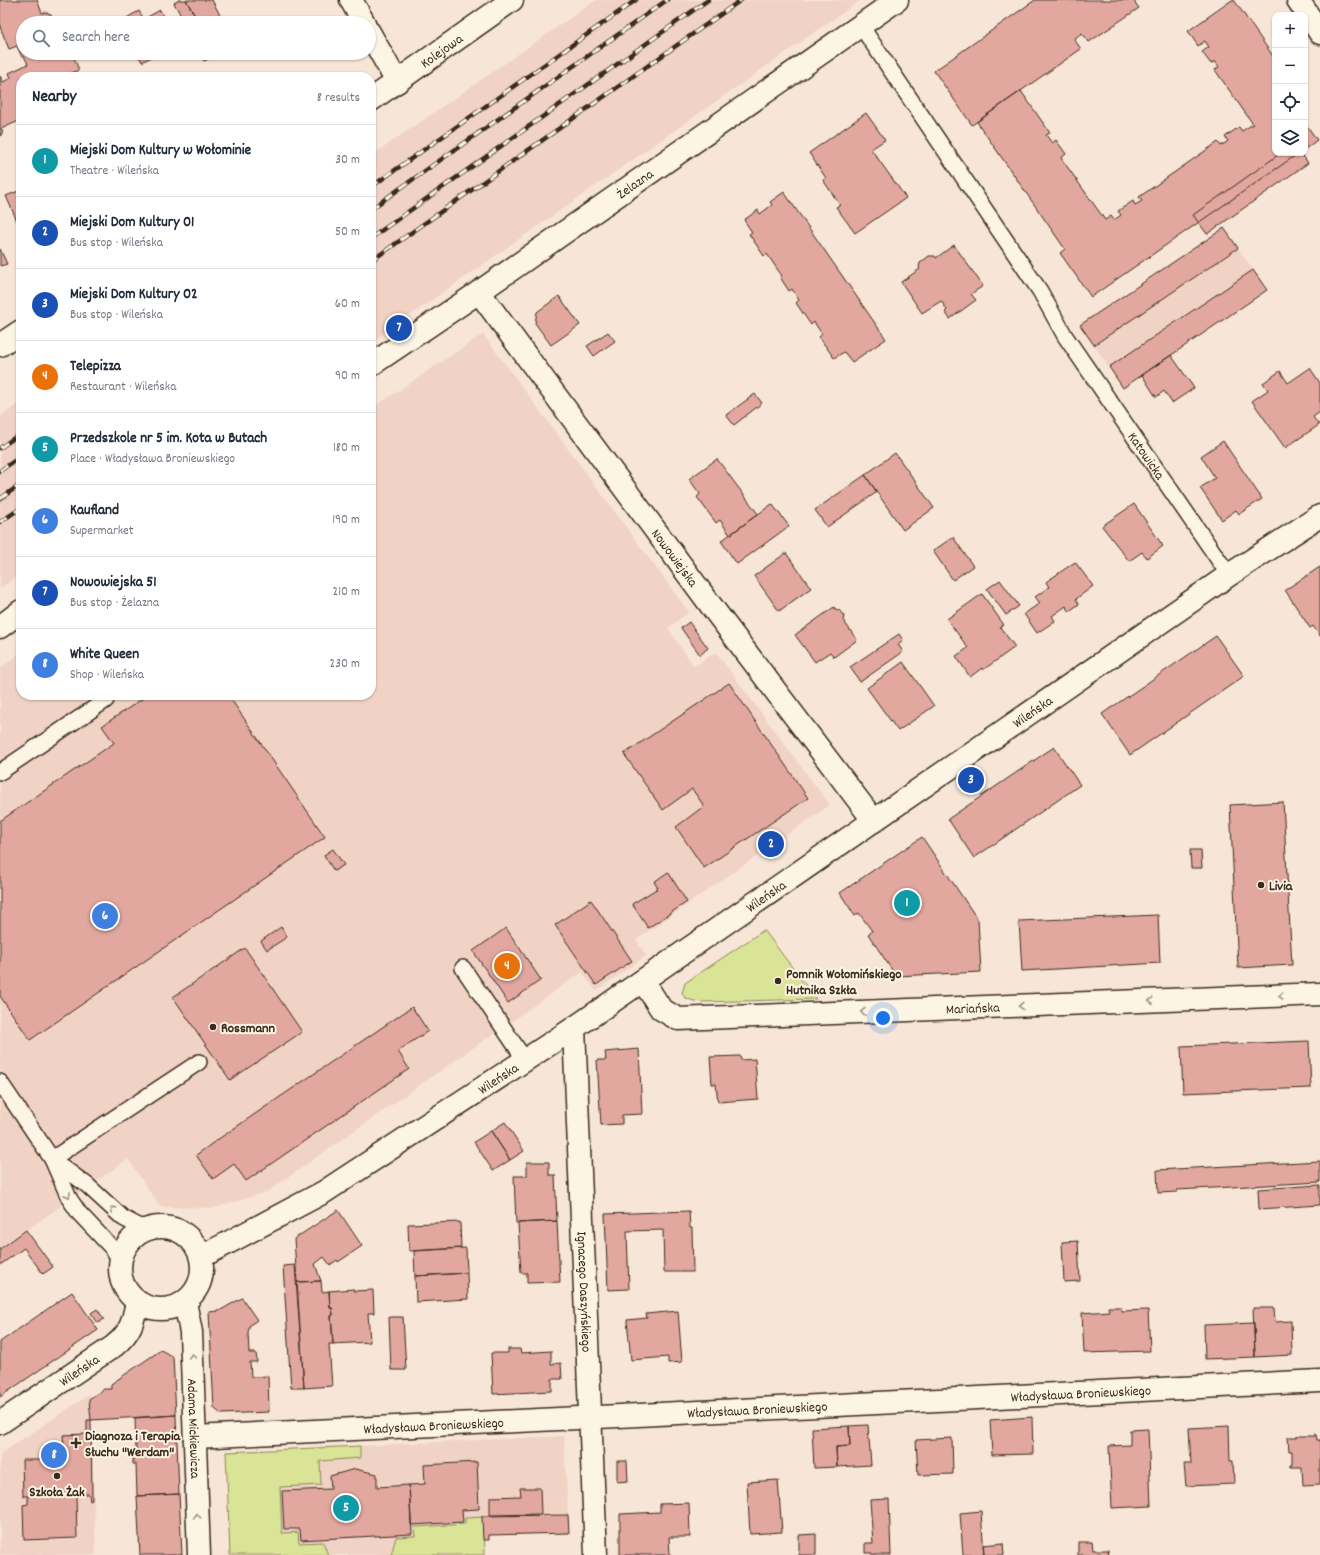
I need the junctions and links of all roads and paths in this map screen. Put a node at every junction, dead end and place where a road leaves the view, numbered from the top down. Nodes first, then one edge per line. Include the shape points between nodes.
1 (351, 0) edge
2 (512, 0) edge
3 (897, 0) edge
4 (1298, 0) edge
5 (360, 16) edge
6 (860, 26) junction
7 (1320, 33) edge
8 (376, 44) edge
9 (397, 82) junction
10 (376, 97) edge
11 (479, 292) junction
12 (16, 334) edge
13 (0, 345) edge
14 (376, 362) edge
15 (1320, 516) edge
16 (1229, 575) junction
17 (16, 615) edge
18 (0, 627) edge
19 (106, 700) dead end
20 (0, 772) edge
21 (874, 821) junction
22 (463, 968) dead end
23 (643, 981) junction
24 (1320, 994) edge
25 (574, 1028) junction
26 (525, 1060) junction
27 (199, 1062) dead end
28 (0, 1082) edge
29 (52, 1159) junction
30 (146, 1230) junction
31 (201, 1256) junction
32 (121, 1262) junction
33 (137, 1302) junction
34 (185, 1302) junction
35 (1320, 1381) edge
36 (591, 1417) junction
37 (0, 1423) edge
38 (195, 1437) junction
39 (199, 1555) edge
40 (596, 1555) edge

1 - 5 street
2 - 9 street, Kolejowa
3 - 6 street, Żelazna
4 - 7 street
6 - 11 street, Żelazna
6 - 16 lane, Katowicka via 1040,291 1065,336
8 - 9 street
9 - 10 street, Kolejowa
11 - 14 street, Żelazna
11 - 21 street, Nowowiejska
12 - 13 street
15 - 16 street, Wileńska
16 - 21 street, Wileńska
17 - 18 street
19 - 20 lane
21 - 23 street, Wileńska
22 - 26 lane
24 -> 23 street, Mariańska via 678,1019 661,1009
23 - 25 street, Wileńska
25 - 26 street, Wileńska
25 - 36 street, Ignacego Daszyńskiego
26 - 31 street, Wileńska via 324,1192
27 - 29 lane
28 - 29 lane
30 -> 29 lane via 124,1218 87,1185
29 -> 32 lane via 69,1198 79,1213 113,1249
30 - 31 street via 169,1227 180,1231 189,1237
30 - 32 street via 129,1242
31 - 34 street via 202,1277 193,1295
32 - 33 street via 124,1284
33 - 34 street via 156,1309 166,1309
33 - 37 street, Wileńska via 132,1325 125,1337
38 -> 34 street, Adama Mickiewicza via 191,1332
35 - 36 street, Władysława Broniewskiego
36 - 38 street, Władysława Broniewskiego
36 - 40 street, Ignacego Daszyńskiego
39 -> 38 street, Adama Mickiewicza

